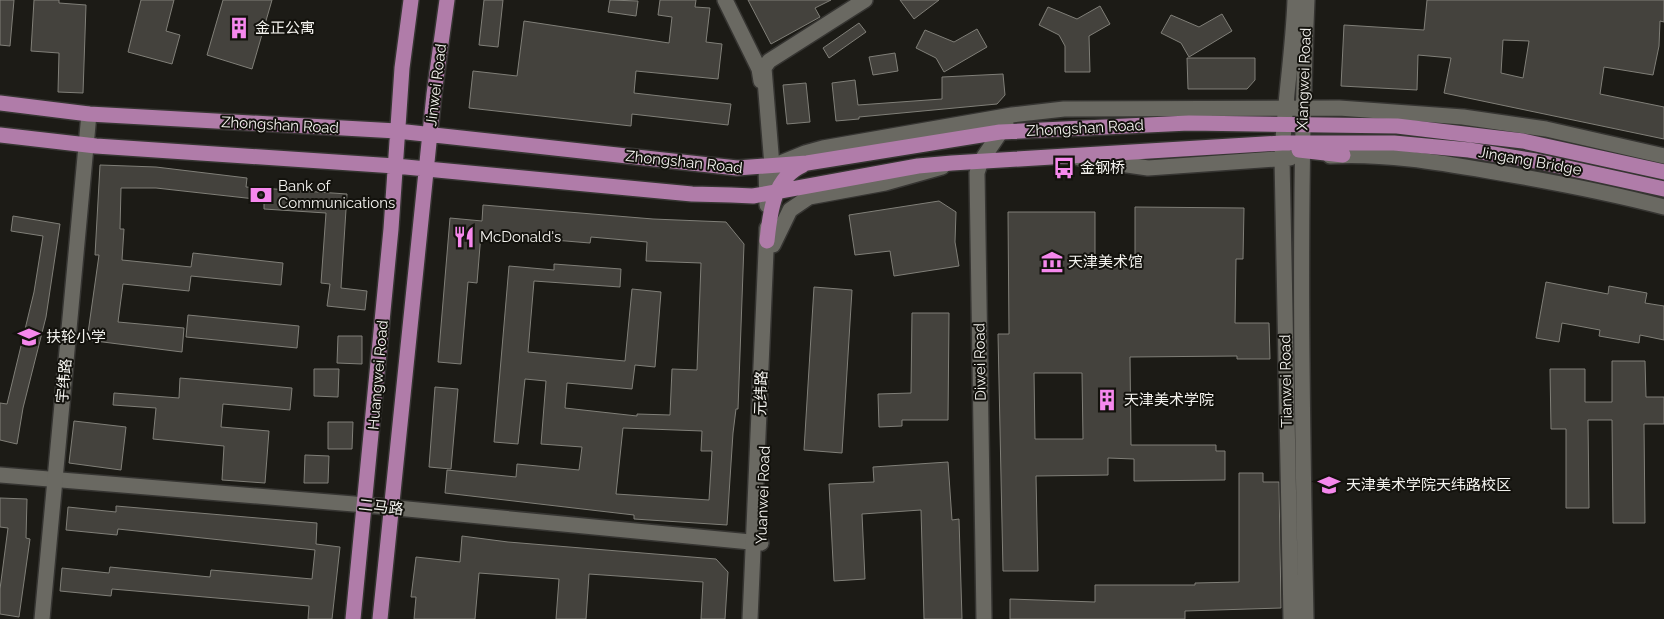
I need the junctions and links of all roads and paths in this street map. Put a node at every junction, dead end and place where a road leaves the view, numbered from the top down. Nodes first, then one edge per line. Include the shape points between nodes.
1 (410, 0) edge
2 (447, 0) edge
3 (725, 0) edge
4 (865, 0) edge
5 (1295, 0) edge
6 (1307, 0) edge
7 (1296, 79) junction
8 (0, 103) edge
9 (1339, 108) junction
10 (89, 114) junction
11 (1281, 114) junction
12 (1302, 114) junction
13 (1012, 115) junction
14 (1397, 126) joint
15 (397, 132) junction
16 (1000, 132) junction
17 (0, 135) edge
18 (430, 135) junction
19 (86, 144) junction
20 (1282, 150) junction
21 (1301, 150) junction
22 (1343, 155) joint
23 (1664, 156) edge
24 (1075, 157) junction
25 (981, 160) junction
26 (806, 163) junction
27 (952, 163) junction
28 (395, 166) junction
29 (770, 166) junction
30 (426, 169) junction
31 (1664, 172) edge
32 (1664, 189) edge
33 (774, 193) junction
34 (1664, 207) edge
35 (770, 243) junction
36 (0, 475) edge
37 (54, 480) junction
38 (366, 505) junction
39 (392, 508) junction
40 (757, 543) junction
41 (42, 619) edge
42 (353, 619) edge
43 (380, 619) edge
44 (750, 619) edge
45 (757, 619) edge
46 (984, 619) edge
47 (1291, 619) edge
48 (1306, 619) edge

1 - 15 main road
2 - 18 main road, Jinwei Road
3 - 29 street via 759,69
4 - 29 street via 769,61 764,68
5 - 7 street, Xiangwei Road
6 - 7 street, Xiangwei Road
7 - 9 street via 1318,99
7 - 11 street, Xiangwei Road
7 - 12 street, Xiangwei Road
8 - 10 main road, Zhongshan Road
9 - 12 street
9 - 23 street via 1463,117 1518,125
10 - 15 main road, Zhongshan Road
10 - 19 street, 宇纬路
11 - 12 main road, Zhongshan Road
11 - 13 street via 1064,109
11 - 16 main road, Zhongshan Road via 1245,123
11 - 20 street, Xiangwei Road
12 - 14 main road, Zhongshan Road
12 - 21 street, Xiangwei Road
13 - 16 street, Diwei Road
13 - 29 street via 823,148
14 - 31 main road, Jingang Bridge via 1523,141
15 - 18 main road, Zhongshan Road
15 - 28 main road, Huangwei Road
16 - 25 street, Diwei Road
16 - 26 main road, Zhongshan Road
17 - 19 main road, Zhongshan Road
18 - 29 main road, Zhongshan Road via 737,168
18 - 30 main road, Jinwei Road
19 - 28 main road, Zhongshan Road
19 - 37 street, 宇纬路
20 - 21 main road
20 - 24 main road, Zhongshan Road via 1250,146
20 - 24 street via 1148,168
20 - 47 street, Tianwei Road
21 - 22 main road
21 - 32 main road, Jingang Bridge via 1394,143 1469,150
21 - 48 street, Tianwei Road via 1300,296
22 - 34 street via 1459,166 1561,183
24 - 25 main road, Zhongshan Road
25 - 27 main road, Zhongshan Road
25 - 46 street, Diwei Road via 977,173
26 - 29 main road, Zhongshan Road
26 - 33 main road via 788,173
27 - 33 main road, Zhongshan Road via 918,166
27 - 35 street via 911,177 809,197 790,210
28 - 30 main road, Zhongshan Road
28 - 38 main road, Huangwei Road
29 - 33 street, 元纬路
30 - 33 main road, Zhongshan Road via 692,194 753,196
30 - 39 main road, Huangwei Road
33 - 35 street, 元纬路
35 - 40 street, 元纬路
36 - 37 street, 二马路
37 - 38 street, 二马路
37 - 41 street, 宇纬路
38 - 39 street, 二马路
38 - 42 main road, Huangwei Road
39 - 40 street, 二马路
39 - 43 main road, Huangwei Road
40 - 44 street, 元纬路
40 - 45 street, Yuanwei Road

